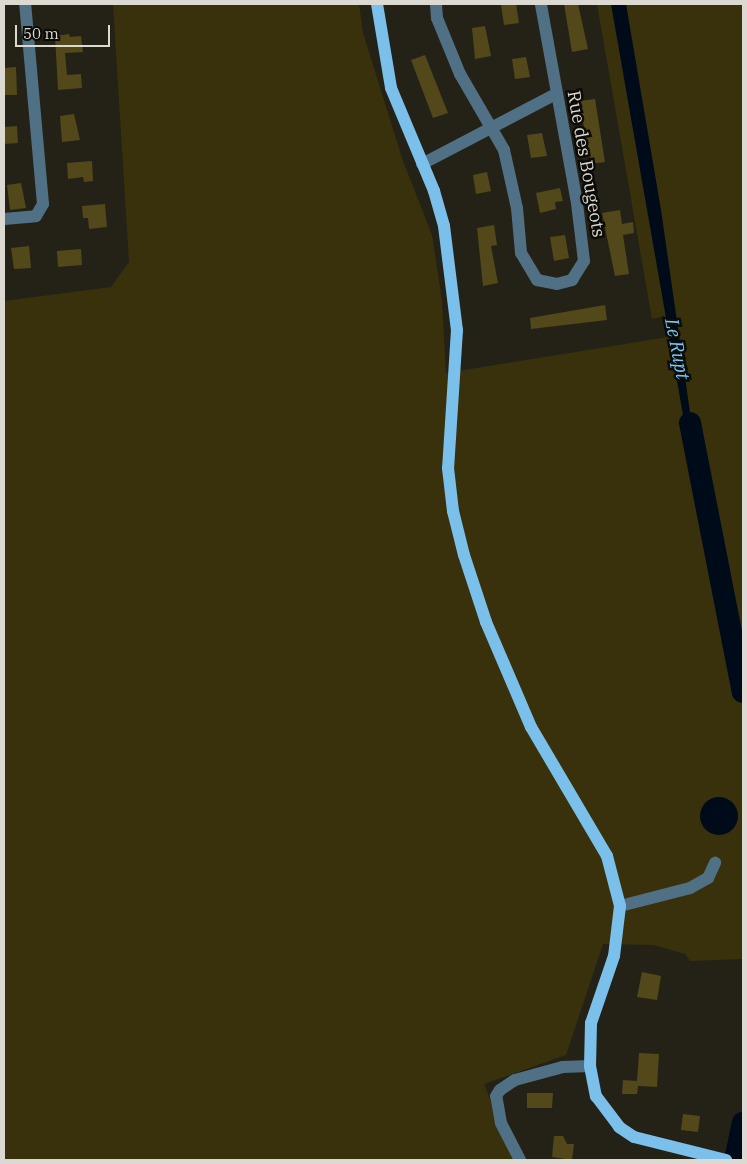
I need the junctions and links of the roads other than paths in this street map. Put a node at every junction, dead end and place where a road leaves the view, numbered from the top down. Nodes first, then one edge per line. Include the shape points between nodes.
1 (25, 4) edge
2 (378, 4) edge
3 (436, 4) edge
4 (540, 4) edge
5 (556, 94) junction
6 (491, 128) junction
7 (422, 164) junction
8 (4, 219) edge
9 (715, 863) dead end
10 (620, 906) junction
11 (590, 1066) junction
12 (520, 1160) edge
13 (725, 1160) edge

1 - 8 street via 43,204 36,216
2 - 7 main road via 391,88
3 - 6 street, Rue des Bougeots via 437,18 460,74
4 - 5 street, Rue des Bougeots
5 - 6 street
5 - 6 street, Rue des Bougeots via 577,203 584,262 572,280 557,284 537,280 521,253 504,150
6 - 7 street
7 - 10 main road via 444,226 454,294 457,330 448,468 453,511 464,555 486,622 530,727 607,856
9 - 10 street via 708,878 690,888
10 - 11 main road via 614,956 591,1024
11 - 12 street via 563,1067 515,1080 500,1090 496,1096 501,1123
11 - 13 main road via 596,1096 619,1127 654,1144

